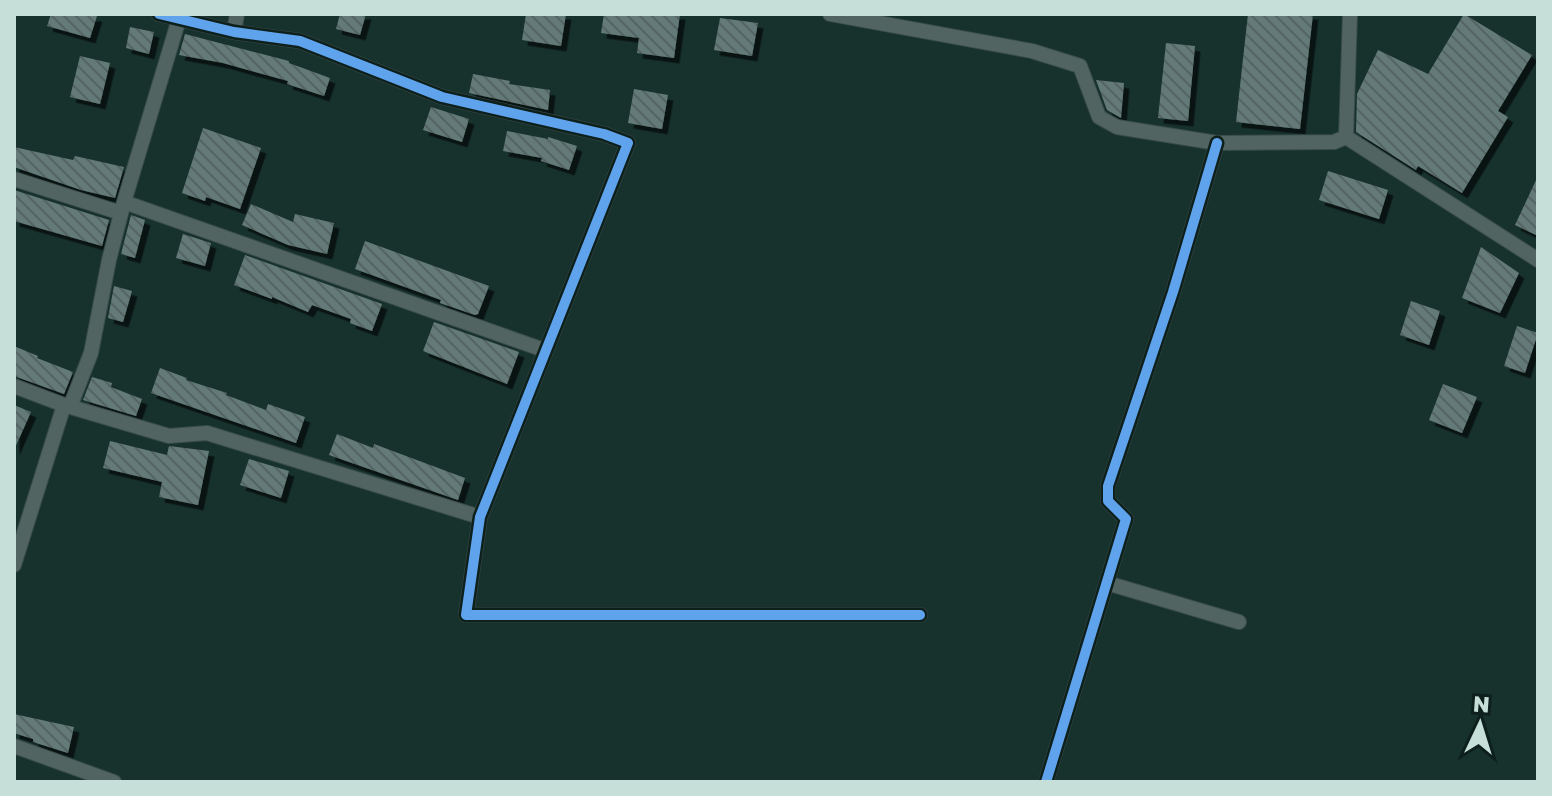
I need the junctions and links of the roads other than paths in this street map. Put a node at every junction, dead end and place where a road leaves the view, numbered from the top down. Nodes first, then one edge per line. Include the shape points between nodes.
1 (159, 14) edge
2 (237, 14) edge
3 (830, 14) edge
4 (1350, 14) edge
5 (878, 18) edge
6 (179, 19) junction
7 (234, 32) junction
8 (1346, 137) junction
9 (1217, 143) junction
10 (14, 179) edge
11 (123, 207) junction
12 (1538, 260) edge
13 (544, 350) junction
14 (14, 386) edge
15 (67, 406) junction
16 (480, 517) junction
17 (14, 565) edge
18 (1107, 583) junction
19 (920, 615) dead end
20 (1239, 622) dead end
21 (14, 746) edge
22 (114, 782) edge
23 (1046, 782) edge

1 - 6 street
2 - 7 street
3 - 5 street
4 - 8 street
5 - 9 street via 1080,66 1099,117 1117,127
6 - 7 street
6 - 11 street
7 - 13 street via 300,41 442,97 628,143
8 - 9 street via 1334,142
8 - 12 street
9 - 18 street via 1108,486 1108,501 1126,519
10 - 11 street
11 - 13 street
11 - 15 street via 91,353
13 - 16 street
14 - 15 street
15 - 16 street via 169,436 207,433
15 - 17 street
16 - 19 street via 466,615
18 - 20 street
18 - 23 street
21 - 22 street

